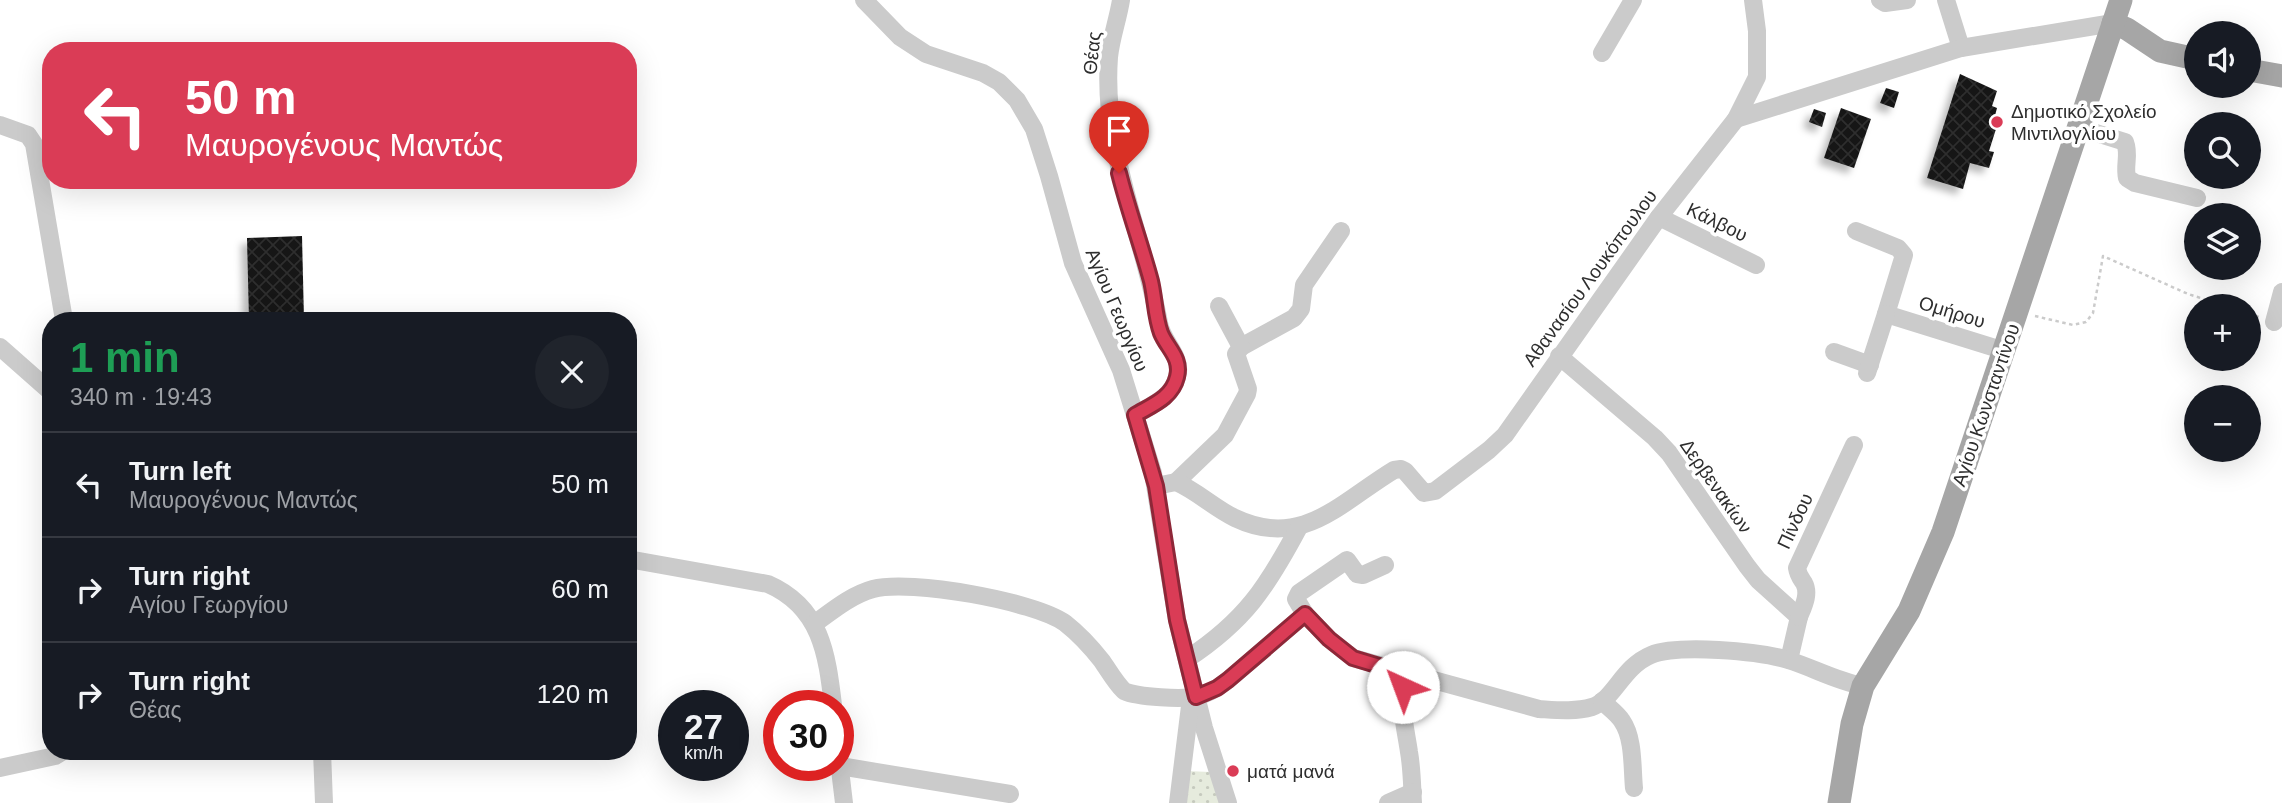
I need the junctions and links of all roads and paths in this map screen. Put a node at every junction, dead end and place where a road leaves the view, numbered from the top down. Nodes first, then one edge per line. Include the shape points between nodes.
1 (864, 0) edge
2 (1121, 0) edge
3 (1633, 0) edge
4 (1880, 0) edge
5 (1907, 0) edge
6 (1946, 0) edge
7 (2121, 0) edge
8 (1758, 1) edge
9 (2113, 23) junction
10 (1961, 48) junction
11 (1602, 53) dead end
12 (2184, 56) edge
13 (2261, 72) edge
14 (2282, 76) edge
15 (1736, 119) junction
16 (0, 125) edge
17 (2077, 127) junction
18 (2197, 198) dead end
19 (1659, 217) junction
20 (1341, 231) dead end
21 (1856, 231) dead end
22 (1756, 265) dead end
23 (2282, 292) edge
24 (2188, 294) edge
25 (1219, 306) dead end
26 (2017, 311) junction
27 (63, 312) edge
28 (1886, 314) junction
29 (2274, 322) dead end
30 (0, 347) edge
31 (1241, 347) junction
32 (2005, 351) junction
33 (1834, 352) dead end
34 (1559, 356) junction
35 (42, 384) edge
36 (1135, 415) junction
37 (1854, 445) dead end
38 (1176, 482) junction
39 (1156, 486) junction
40 (1299, 527) junction
41 (637, 561) edge
42 (1385, 565) dead end
43 (1305, 614) junction
44 (1799, 617) junction
45 (814, 624) junction
46 (1187, 659) junction
47 (1788, 660) junction
48 (1406, 674) junction
49 (1863, 686) junction
50 (831, 690) edge
51 (1196, 697) junction
52 (1602, 701) junction
53 (42, 759) edge
54 (322, 760) edge
55 (854, 763) edge
56 (0, 768) edge
57 (841, 781) edge
58 (1634, 788) dead end
59 (1010, 794) dead end
60 (1413, 798) edge
61 (324, 803) edge
62 (844, 803) edge
63 (1178, 803) edge
64 (1228, 803) edge
65 (1388, 803) edge
66 (1839, 803) edge

1 - 36 street, Αγίου Γεωργίου via 900,37 926,54 999,82 1026,113 1073,263 1121,370
2 - 36 street, Θέας via 1109,57 1119,173 1160,328 1178,367 1166,397
3 - 11 street
4 - 5 street
6 - 10 street
7 - 9 main road, Αγίου Κωνσταντίνου
8 - 15 street, Αθανασίου Λουκόπουλου via 1757,77
9 - 10 street
9 - 12 main road via 2160,51
9 - 17 main road, Αγίου Κωνσταντίνου
10 - 15 street
13 - 14 main road
15 - 19 street, Αθανασίου Λουκόπουλου
16 - 27 street via 28,135 34,144
17 - 18 street via 2125,142 2127,178
17 - 26 main road, Αγίου Κωνσταντίνου
19 - 22 street, Κάλβου
19 - 34 street, Αθανασίου Λουκόπουλου
20 - 31 street via 1304,285 1301,309 1294,318
21 - 28 street, Ομήρου via 1898,248 1904,255
23 - 29 street
24 - 26 path via 2103,256 2093,313 2086,322 2073,325
25 - 31 street
26 - 32 main road, Αγίου Κωνσταντίνου
28 - 32 street, Ομήρου
28 - 33 street, Ομήρου via 1868,369
30 - 35 street
31 - 38 street via 1236,354 1247,394 1225,435
32 - 49 main road, Αγίου Κωνσταντίνου via 1923,580
34 - 40 street, Αθανασίου Λουκόπουλου via 1499,442 1435,491 1424,493 1401,468
34 - 44 street, Δερβενακίων via 1669,453 1747,566
36 - 39 street, Αγίου Γεωργίου
37 - 44 street, Πίνδου via 1797,568 1806,586
38 - 39 street
38 - 40 street via 1243,522 1267,528
39 - 46 street, Αγίου Γεωργίου
40 - 46 street via 1241,618
41 - 45 street via 768,584 794,599
42 - 43 street via 1363,575 1347,560 1299,593 1296,599
43 - 48 street via 1353,658
43 - 51 street via 1228,680
44 - 47 street
45 - 50 street
45 - 51 street via 872,589 897,585 1011,602 1063,622 1083,638 1124,691 1163,698
46 - 51 street, Αγίου Γεωργίου
47 - 49 street
47 - 52 street via 1704,649 1653,654 1629,669
48 - 52 street via 1539,709 1566,711
48 - 60 street via 1401,705
49 - 66 main road, Αγίου Κωνσταντίνου
51 - 63 street
51 - 64 street, Αγίου Γεωργίου
52 - 58 street via 1625,726
53 - 56 street
54 - 61 street
55 - 59 street
57 - 62 street
60 - 65 street

